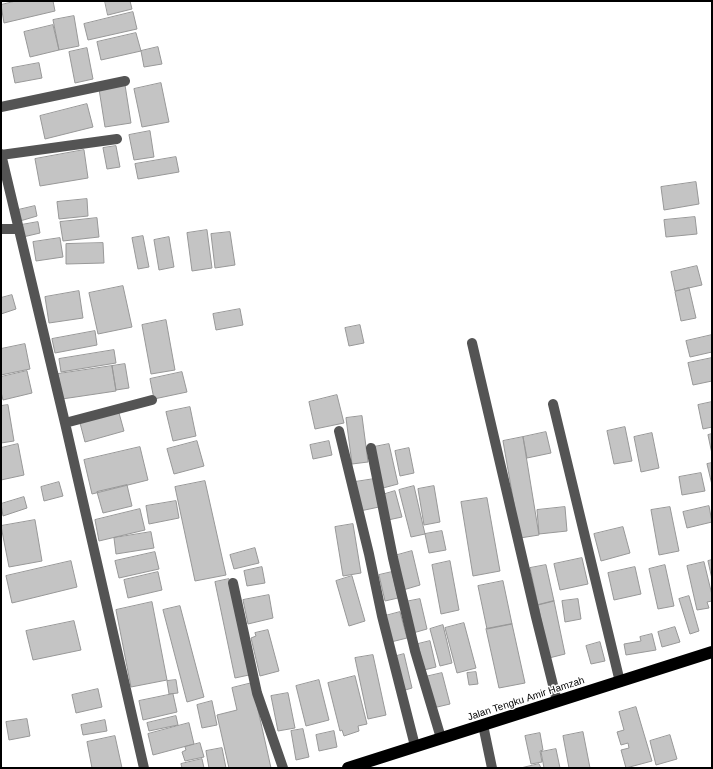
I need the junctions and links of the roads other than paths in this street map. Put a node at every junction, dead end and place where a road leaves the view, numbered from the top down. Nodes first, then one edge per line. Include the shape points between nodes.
1 (125, 81) dead end
2 (1, 107) edge
3 (117, 139) dead end
4 (1, 154) edge
5 (1, 229) edge
6 (19, 229) junction
7 (472, 343) dead end
8 (152, 400) dead end
9 (553, 404) dead end
10 (65, 423) junction
11 (339, 431) dead end
12 (371, 448) dead end
13 (233, 583) dead end
14 (712, 652) edge
15 (620, 682) junction
16 (558, 700) junction
17 (482, 725) junction
18 (440, 738) junction
19 (415, 746) junction
20 (144, 768) edge
21 (283, 768) edge
22 (348, 768) edge
23 (492, 768) edge

1 - 2 street
3 - 4 street
4 - 6 street
5 - 6 street
6 - 10 street
7 - 16 street
8 - 10 street
9 - 15 street
10 - 20 street
11 - 19 street
12 - 18 street via 413,644
13 - 21 street via 257,693
14 - 15 highway, Jalan Tengku Amir Hamzah
15 - 16 highway, Jalan Tengku Amir Hamzah
16 - 17 highway, Jalan Tengku Amir Hamzah
17 - 18 highway, Jalan Tengku Amir Hamzah
17 - 23 street
18 - 19 highway, Jalan Tengku Amir Hamzah
19 - 22 highway, Jalan Tengku Amir Hamzah

